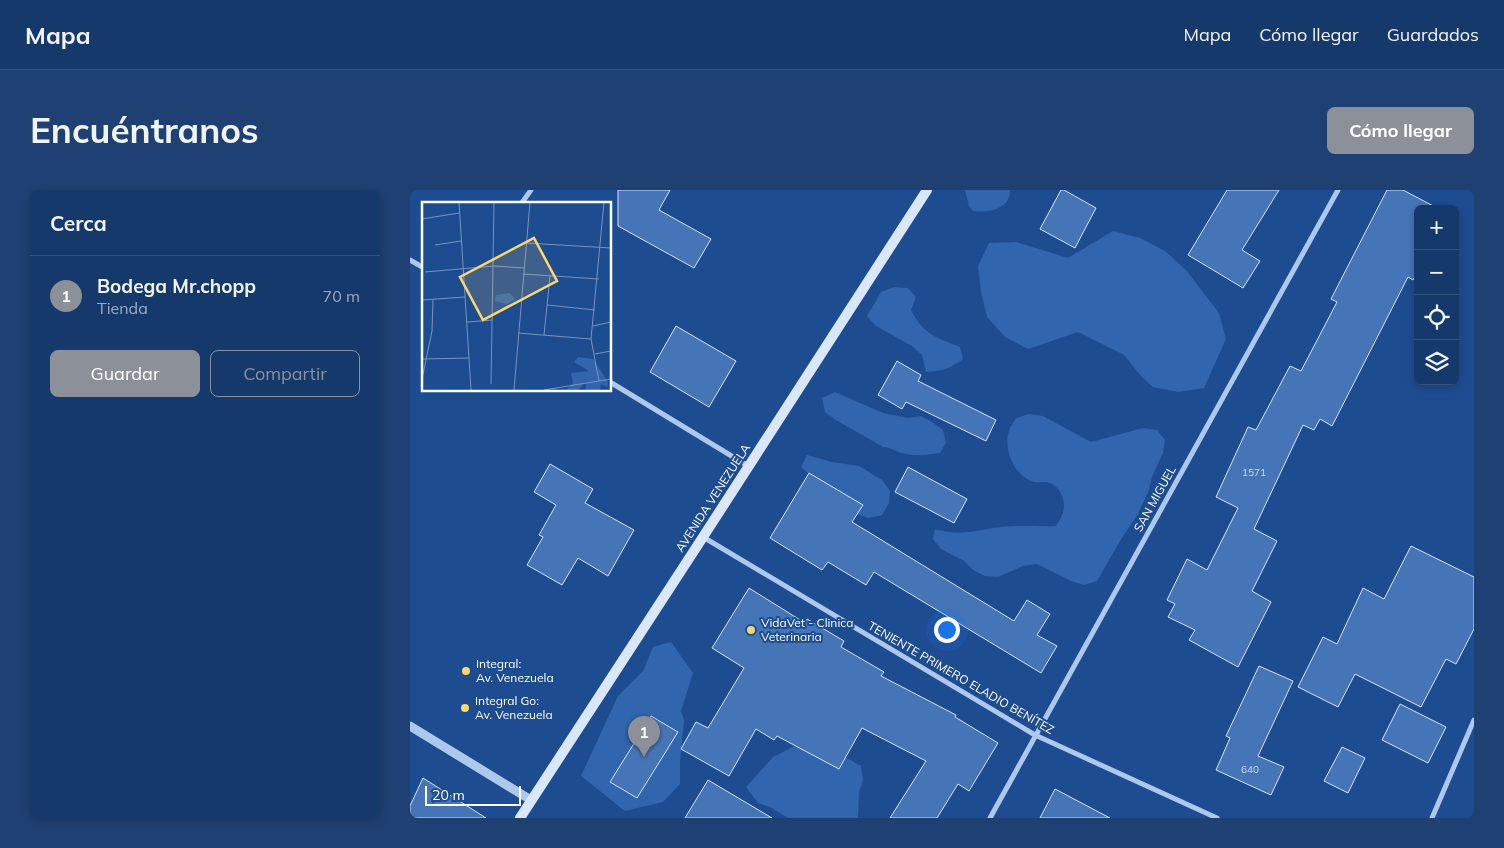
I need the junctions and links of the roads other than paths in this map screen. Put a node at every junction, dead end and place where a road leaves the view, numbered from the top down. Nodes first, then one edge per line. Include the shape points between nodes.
1 (530, 190) edge
2 (927, 190) edge
3 (1338, 190) edge
4 (522, 202) edge
5 (410, 260) edge
6 (422, 267) edge
7 (611, 383) edge
8 (748, 466) junction
9 (703, 537) junction
10 (1474, 720) edge
11 (410, 726) edge
12 (1035, 735) junction
13 (531, 800) junction
14 (520, 818) edge
15 (990, 818) edge
16 (1217, 818) edge
17 (1432, 818) edge

1 - 4 street
2 - 8 main road, AVENIDA VENEZUELA
3 - 12 street, SAN MIGUEL
5 - 6 street
7 - 8 street
8 - 9 main road, AVENIDA VENEZUELA
9 - 12 street, TENIENTE PRIMERO ELADIO BENÍTEZ
9 - 13 main road, AVENIDA VENEZUELA
10 - 17 street
11 - 13 street
12 - 15 street, SAN MIGUEL
12 - 16 street, TENIENTE PRIMERO ELADIO BENÍTEZ
13 - 14 main road, AVENIDA VENEZUELA

